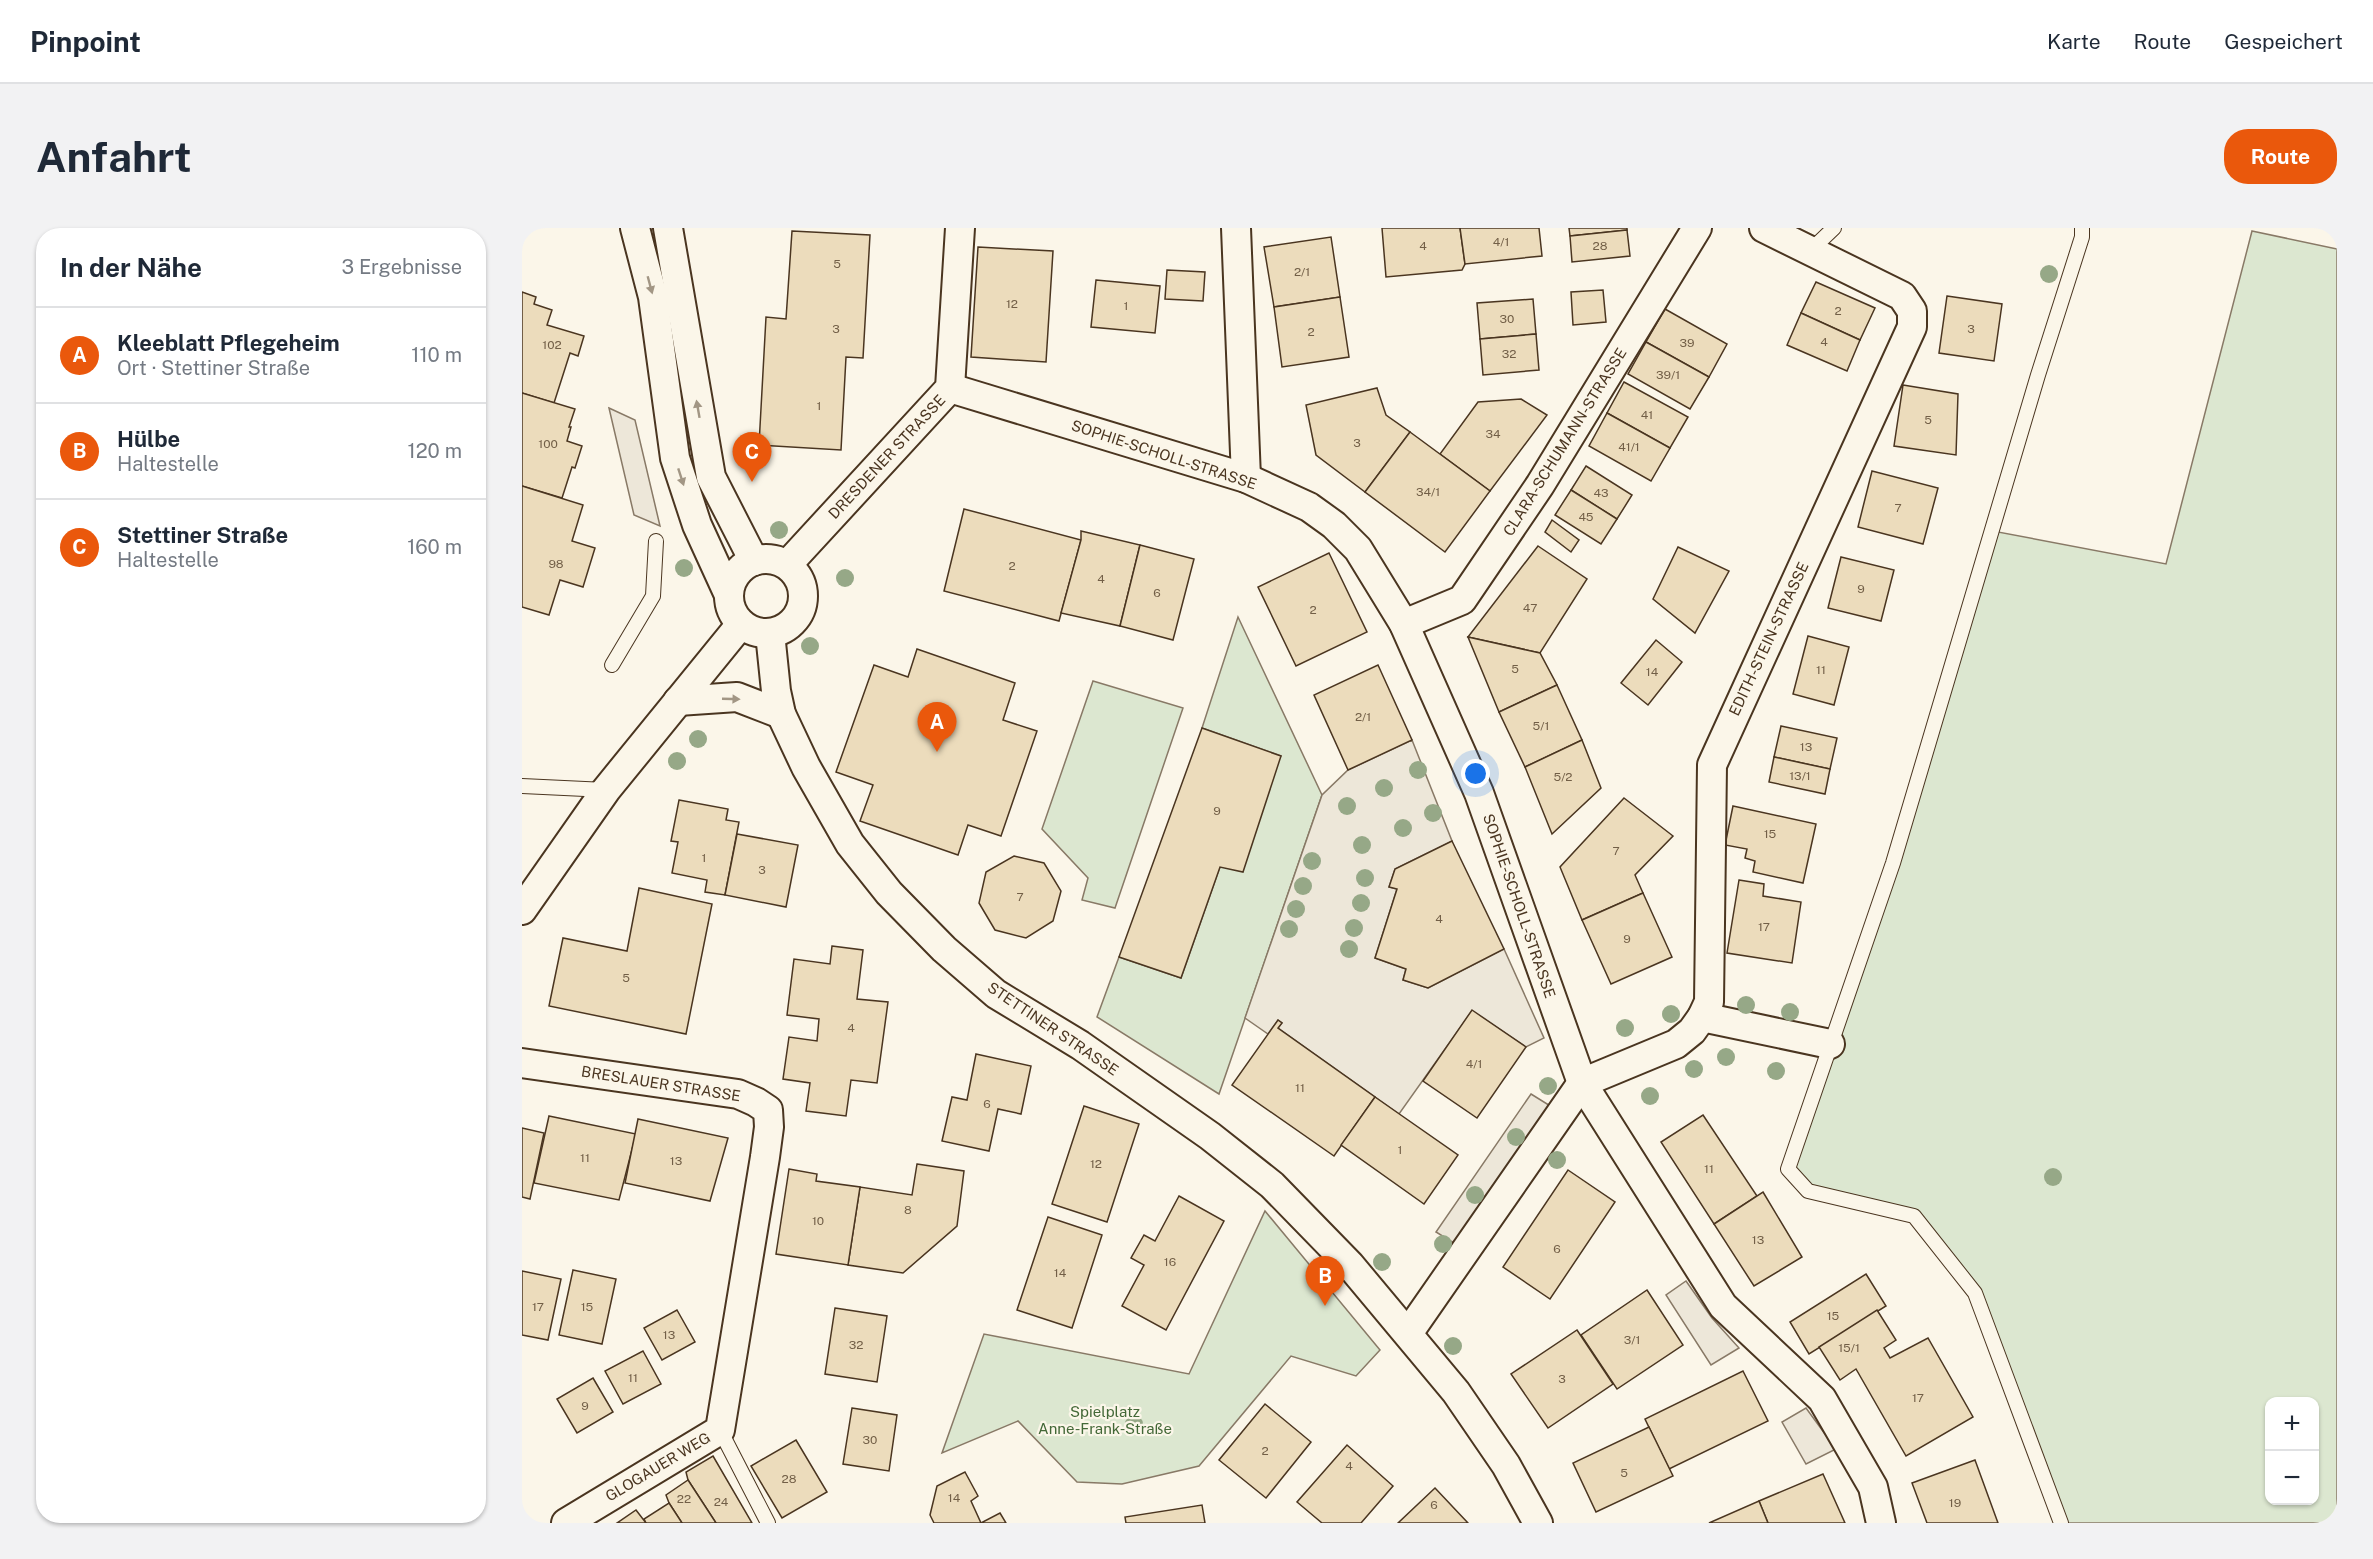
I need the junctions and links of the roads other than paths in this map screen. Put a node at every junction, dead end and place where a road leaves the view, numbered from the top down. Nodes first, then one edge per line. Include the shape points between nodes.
1 (635, 228) edge
2 (668, 228) edge
3 (960, 228) edge
4 (1236, 228) edge
5 (1697, 228) edge
6 (1764, 228) edge
7 (1833, 228) edge
8 (2082, 228) edge
9 (1810, 250) junction
10 (950, 388) junction
11 (1246, 478) junction
12 (656, 541) dead end
13 (754, 561) junction
14 (788, 565) junction
15 (729, 596) junction
16 (741, 624) junction
17 (1404, 624) junction
18 (770, 633) junction
19 (612, 665) dead end
20 (678, 701) junction
21 (781, 714) junction
22 (522, 786) edge
23 (606, 790) junction
24 (522, 910) edge
25 (1702, 1017) junction
26 (1830, 1044) junction
27 (522, 1063) edge
28 (1582, 1083) junction
29 (745, 1281) joint
30 (1408, 1332) junction
31 (720, 1430) junction
32 (566, 1523) edge
33 (768, 1523) edge
34 (1538, 1523) edge
35 (1881, 1523) edge
36 (2061, 1523) edge

1 -> 15 street via 653,297 675,458 697,525
13 -> 2 street via 711,477
3 - 10 street, DRESDENER STRASSE
4 - 11 street
5 - 17 street, CLARA-SCHUMANN-STRASSE via 1540,485 1462,600
6 - 9 street, EDITH-STEIN-STRASSE
7 - 9 lane
8 - 26 lane via 1893,863
9 - 25 street, EDITH-STEIN-STRASSE via 1902,296 1912,311 1912,327 1712,765 1710,981 1709,1002
10 - 11 street, SOPHIE-SCHOLL-STRASSE
10 - 14 street, DRESDENER STRASSE
11 - 17 street, SOPHIE-SCHOLL-STRASSE via 1309,507 1334,525 1358,549
12 - 19 lane via 652,596
13 - 14 street via 770,559
13 - 15 street via 735,575
14 - 18 street via 802,586 801,605 793,622
15 - 16 street via 734,616
16 - 18 street
16 - 20 street
17 - 28 street, SOPHIE-SCHOLL-STRASSE via 1479,793
18 - 21 street, STETTINER STRASSE
20 -> 21 street via 737,697
20 - 23 street
21 - 30 street, STETTINER STRASSE via 850,843 889,893 944,949 996,994 1089,1052 1210,1136 1272,1185
22 - 23 lane
23 - 24 street
25 - 26 street
25 - 28 street, EDITH-STEIN-STRASSE via 1676,1044
26 - 36 lane via 1788,1169 1808,1191 1914,1216 1975,1293
27 - 29 street, BRESLAUER STRASSE via 738,1094 768,1110 765,1157
28 - 30 street
28 - 35 street, SOPHIE-SCHOLL-STRASSE via 1718,1312 1822,1399 1873,1487
29 - 31 street, GLOGAUER WEG
30 - 34 street, STETTINER STRASSE via 1456,1392 1506,1465
31 - 32 street, GLOGAUER WEG
31 - 33 lane, GLOGAUER WEG

